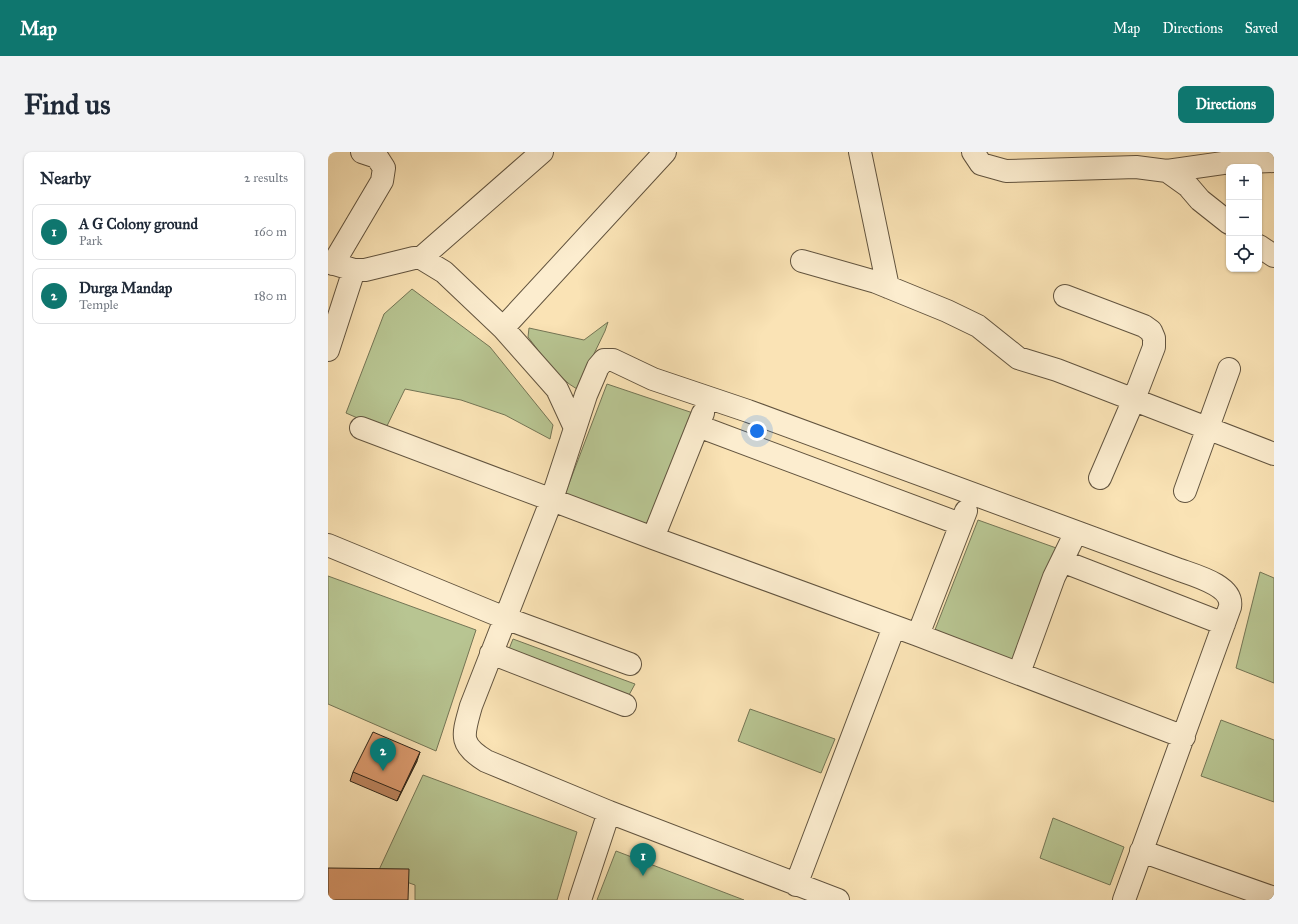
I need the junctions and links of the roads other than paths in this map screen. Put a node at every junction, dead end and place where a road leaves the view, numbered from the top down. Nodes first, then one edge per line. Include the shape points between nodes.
1 (362, 152) edge
2 (542, 152) edge
3 (665, 152) edge
4 (860, 152) edge
5 (973, 152) edge
6 (1274, 161) edge
7 (1158, 164) edge
8 (1226, 221) edge
9 (1262, 248) edge
10 (1274, 256) edge
11 (421, 258) junction
12 (802, 261) dead end
13 (331, 263) edge
14 (354, 270) junction
15 (888, 287) junction
16 (1065, 296) dead end
17 (503, 328) junction
18 (328, 350) edge
19 (1229, 369) dead end
20 (709, 399) junction
21 (1134, 399) junction
22 (698, 426) junction
23 (1207, 427) junction
24 (361, 428) dead end
25 (575, 428) junction
26 (1274, 454) edge
27 (1100, 478) dead end
28 (1185, 491) dead end
29 (973, 495) junction
30 (552, 499) junction
31 (960, 524) junction
32 (1076, 532) junction
33 (653, 538) junction
34 (328, 545) edge
35 (1062, 562) junction
36 (505, 618) junction
37 (1224, 624) junction
38 (894, 627) junction
39 (918, 635) junction
40 (491, 653) junction
41 (630, 664) dead end
42 (1019, 673) junction
43 (625, 705) dead end
44 (1184, 737) junction
45 (609, 812) junction
46 (1141, 851) junction
47 (796, 885) junction
48 (1274, 898) edge
49 (580, 900) edge
50 (838, 900) edge
51 (1124, 900) edge

1 - 13 street via 377,158 384,168 382,181
2 - 11 street
3 - 17 street
4 - 15 street
5 - 7 street via 981,164 1006,171
6 - 7 street
7 - 8 street via 1188,186 1200,200
9 - 10 street
11 - 14 street via 407,258 365,270
11 - 17 street via 444,272
12 - 15 street
13 - 14 street
14 - 18 street
15 - 21 street via 960,316 978,326 1018,358
16 - 21 street via 1124,317 1151,331 1154,347
17 - 25 street via 557,389
19 - 23 street
20 - 22 street
20 - 25 street via 653,379 613,360 604,360 586,395
20 - 29 street via 748,411
21 - 23 street
21 - 27 street
22 - 31 street
22 - 33 street
23 - 26 street
23 - 28 street
24 - 30 street
25 - 30 street
29 - 31 street
29 - 32 street
30 - 33 street
30 - 36 street
31 - 39 street
32 - 35 street
32 - 37 street via 1222,588 1231,602
33 - 38 street
34 - 36 street
35 - 37 street
35 - 42 street via 1054,577
36 - 40 street
36 - 41 street
37 - 44 street
38 - 39 street
38 - 47 street
39 - 42 street
40 - 43 street
40 - 45 street via 465,726 465,742 470,750 486,761
42 - 44 street
44 - 46 street
45 - 47 street
45 - 49 street
46 - 48 street
46 - 51 street
47 - 50 street

